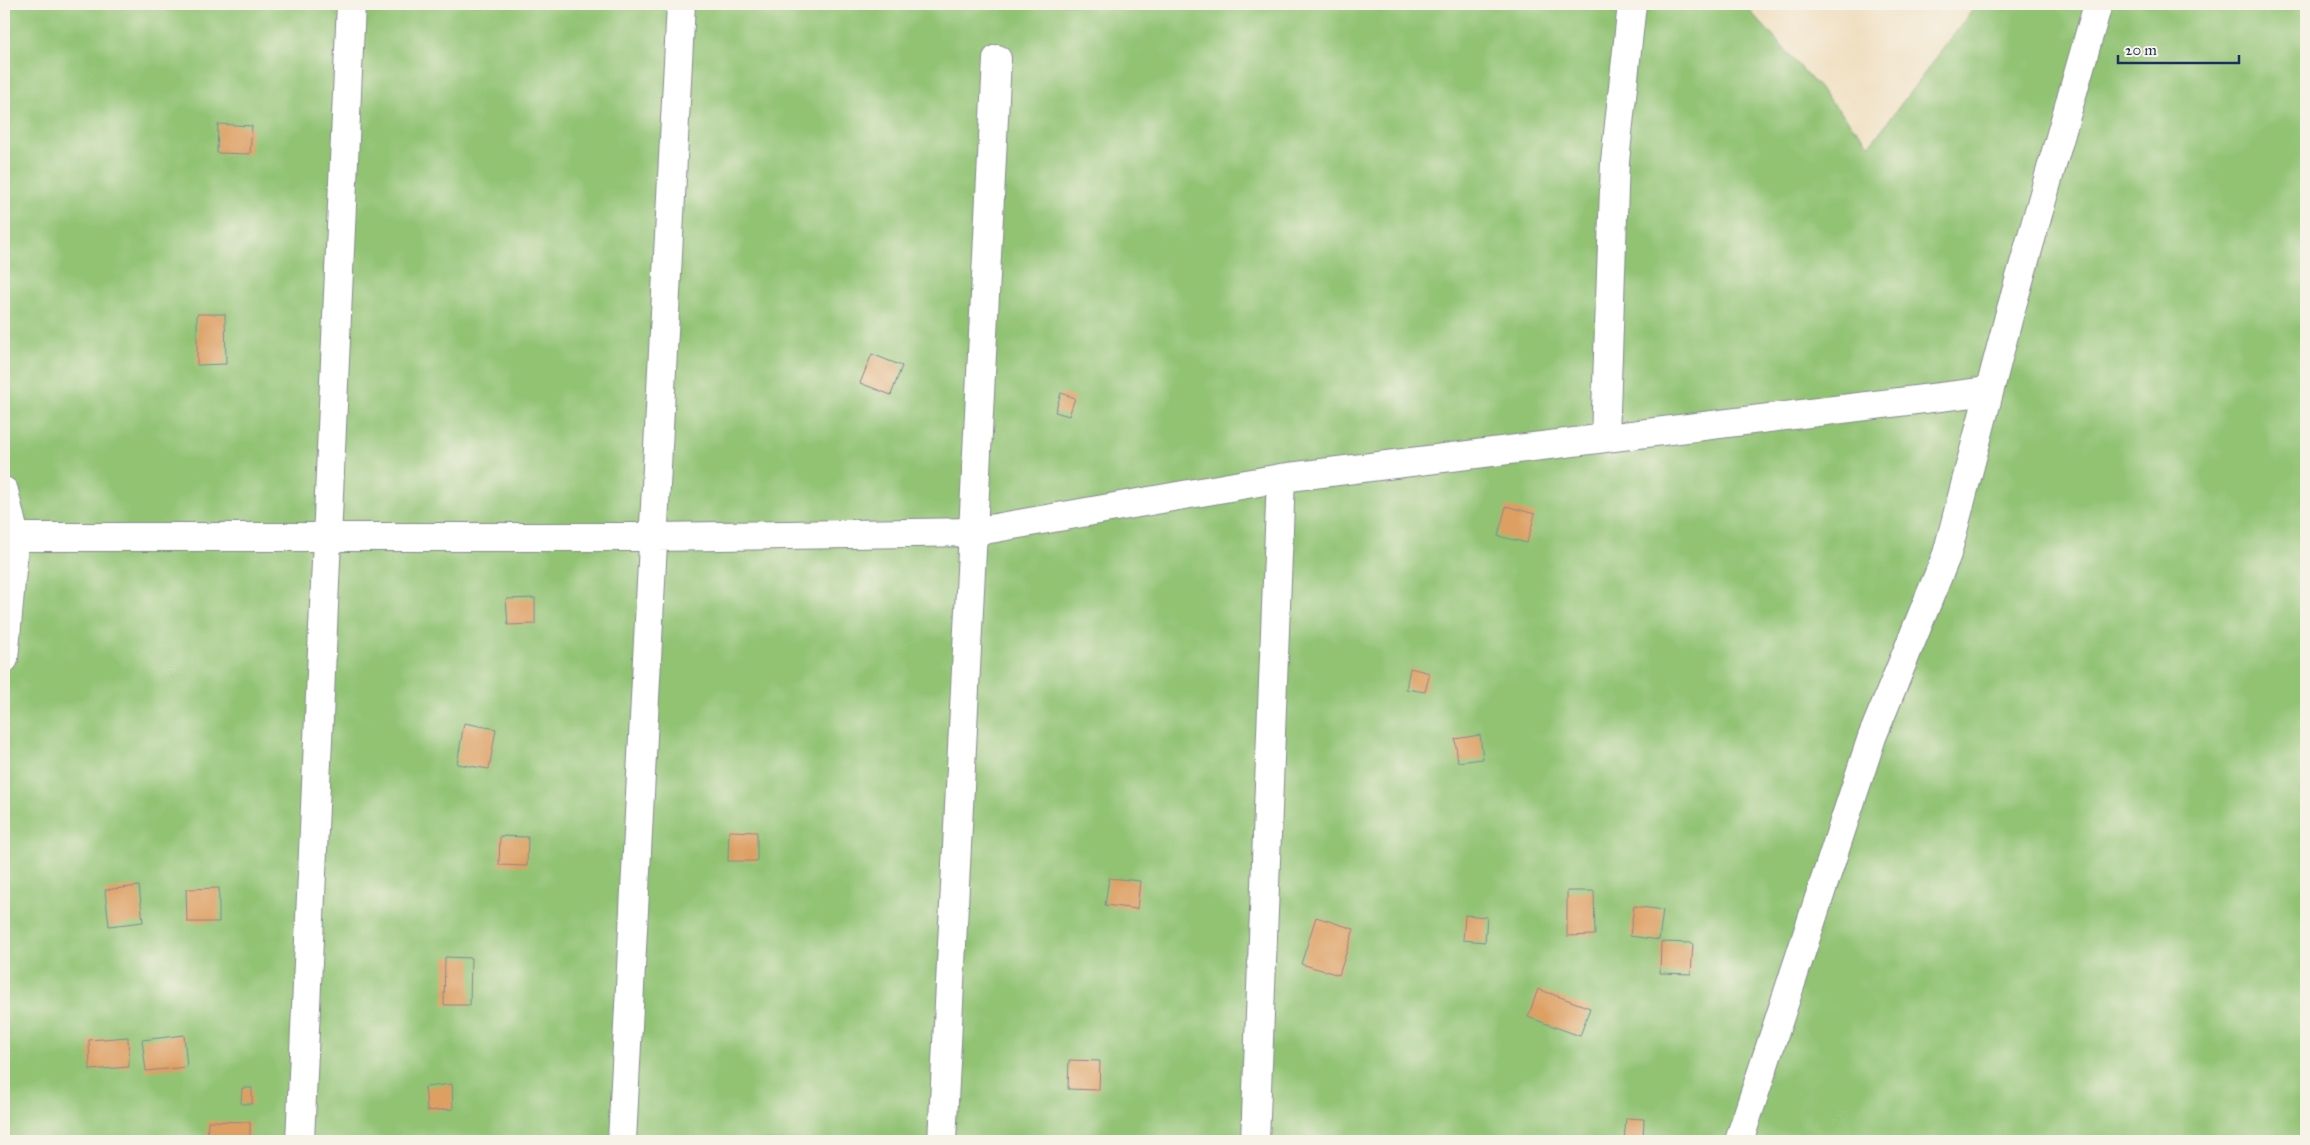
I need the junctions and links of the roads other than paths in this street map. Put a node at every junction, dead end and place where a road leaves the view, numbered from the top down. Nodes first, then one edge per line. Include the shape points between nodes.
1 (351, 4) edge
2 (681, 4) edge
3 (1632, 4) edge
4 (2098, 4) edge
5 (997, 59) dead end
6 (1989, 391) junction
7 (1605, 438) junction
8 (1281, 478) junction
9 (4, 492) edge
10 (973, 532) junction
11 (15, 537) junction
12 (654, 537) junction
13 (327, 539) junction
14 (4, 659) edge
15 (300, 1141) edge
16 (622, 1141) edge
17 (942, 1141) edge
18 (1256, 1141) edge
19 (1740, 1141) edge

1 - 13 street
2 - 12 street
3 - 7 street via 1615,161
4 - 6 street
5 - 10 street
6 - 7 street
6 - 19 street via 1947,554 1872,737
7 - 8 street
8 - 10 street
8 - 18 street
9 - 11 street
10 - 12 street
10 - 17 street
11 - 13 street
11 - 14 street
12 - 13 street
12 - 16 street
13 - 15 street

